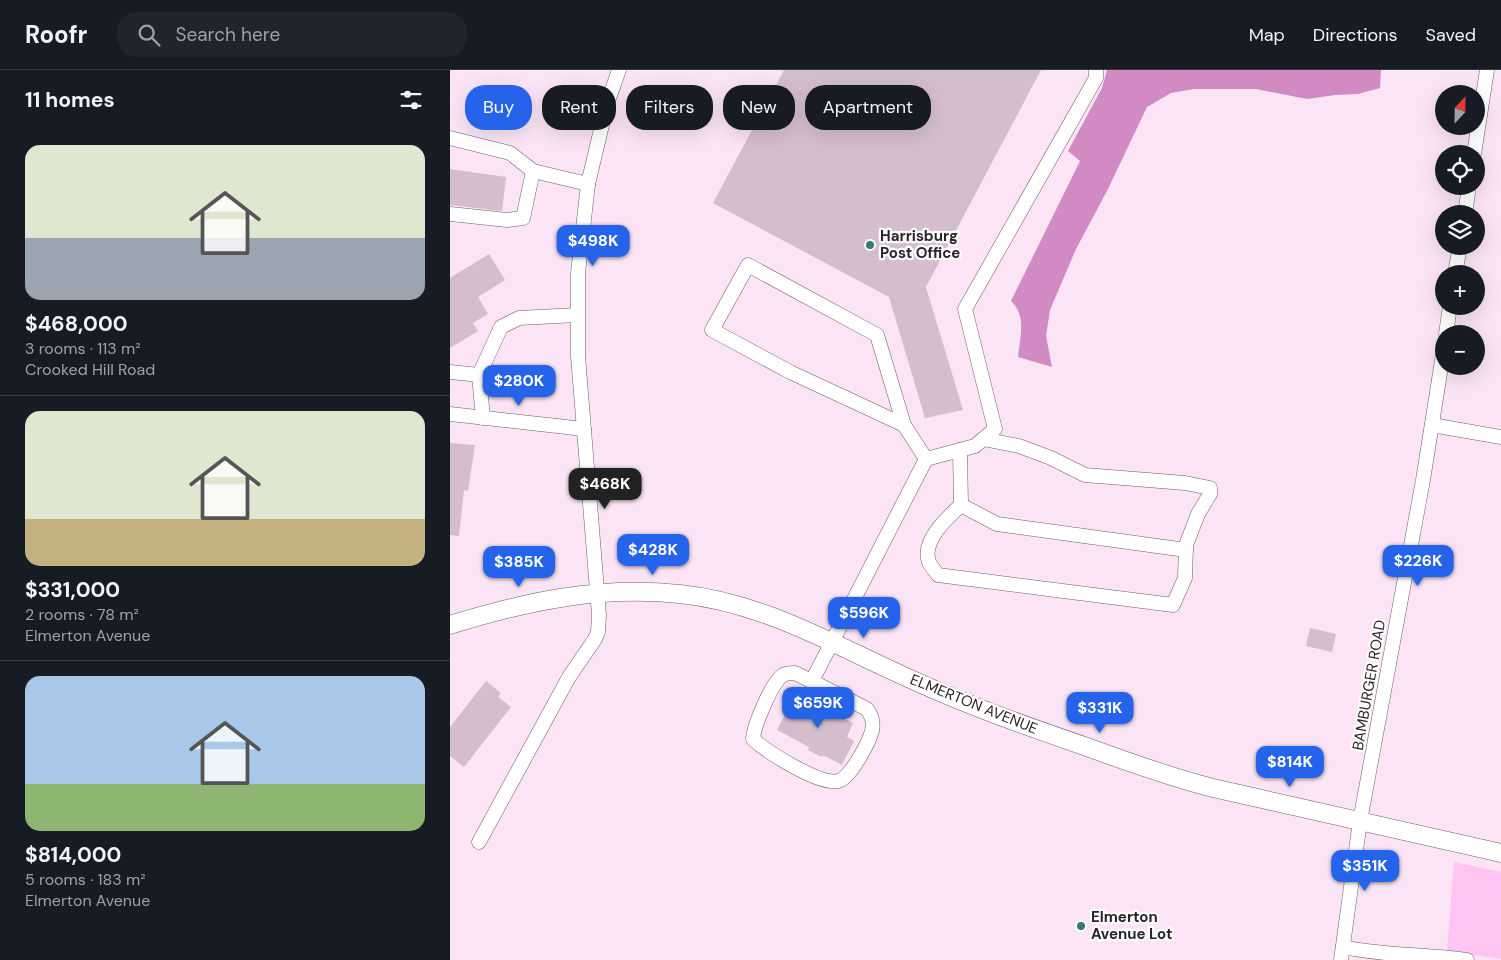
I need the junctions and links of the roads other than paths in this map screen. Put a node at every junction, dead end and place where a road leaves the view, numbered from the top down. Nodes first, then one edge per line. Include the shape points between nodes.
1 (620, 70) edge
2 (1096, 70) edge
3 (1487, 70) edge
4 (450, 138) edge
5 (1475, 145) edge
6 (533, 171) junction
7 (588, 184) junction
8 (450, 214) edge
9 (577, 315) junction
10 (450, 372) edge
11 (479, 375) junction
12 (1440, 375) edge
13 (450, 414) edge
14 (483, 418) junction
15 (904, 425) junction
16 (1432, 425) junction
17 (584, 430) junction
18 (1501, 437) edge
19 (983, 439) junction
20 (960, 450) junction
21 (926, 459) junction
22 (961, 505) junction
23 (1186, 550) junction
24 (597, 592) junction
25 (450, 625) edge
26 (832, 642) junction
27 (812, 681) junction
28 (1360, 821) junction
29 (479, 842) dead end
30 (1501, 853) edge
31 (1342, 954) edge
32 (1467, 960) edge

1 - 7 street via 607,104
2 - 19 street via 1096,78 965,309 995,429
3 - 5 street
4 - 6 street via 510,153
6 - 7 street
6 - 8 street via 522,218 506,220
7 - 9 street via 581,231
9 - 11 street via 519,318 501,327
9 - 17 street
10 - 11 street
11 - 14 street
12 - 16 street, BAMBURGER ROAD
13 - 14 street
14 - 17 street
15 - 15 street via 790,372 712,330 748,265 877,335
15 - 21 street
16 - 18 street
16 - 28 street, BAMBURGER ROAD
17 - 24 street
19 - 20 street via 975,446
19 - 23 street via 1019,446 1085,475 1210,488
20 - 21 street
20 - 22 street
21 - 26 street
22 - 23 street via 997,524
22 - 23 street via 945,518 928,551 929,561 938,575 1173,605 1185,578
24 - 25 main road, ELMERTON AVENUE via 526,603
24 - 26 main road, ELMERTON AVENUE via 682,594 732,604 779,618
24 - 29 street via 599,624 595,639 568,678
26 - 27 street
26 - 28 main road, ELMERTON AVENUE via 977,708 1160,772 1213,788
27 - 27 street via 867,709 873,718 872,731 855,764 840,781 826,781 764,749 753,739 753,729 778,680 785,674 795,673
28 - 30 main road, ELMERTON AVENUE
28 - 31 street, BAMBURGER ROAD
31 - 32 street via 1431,955

